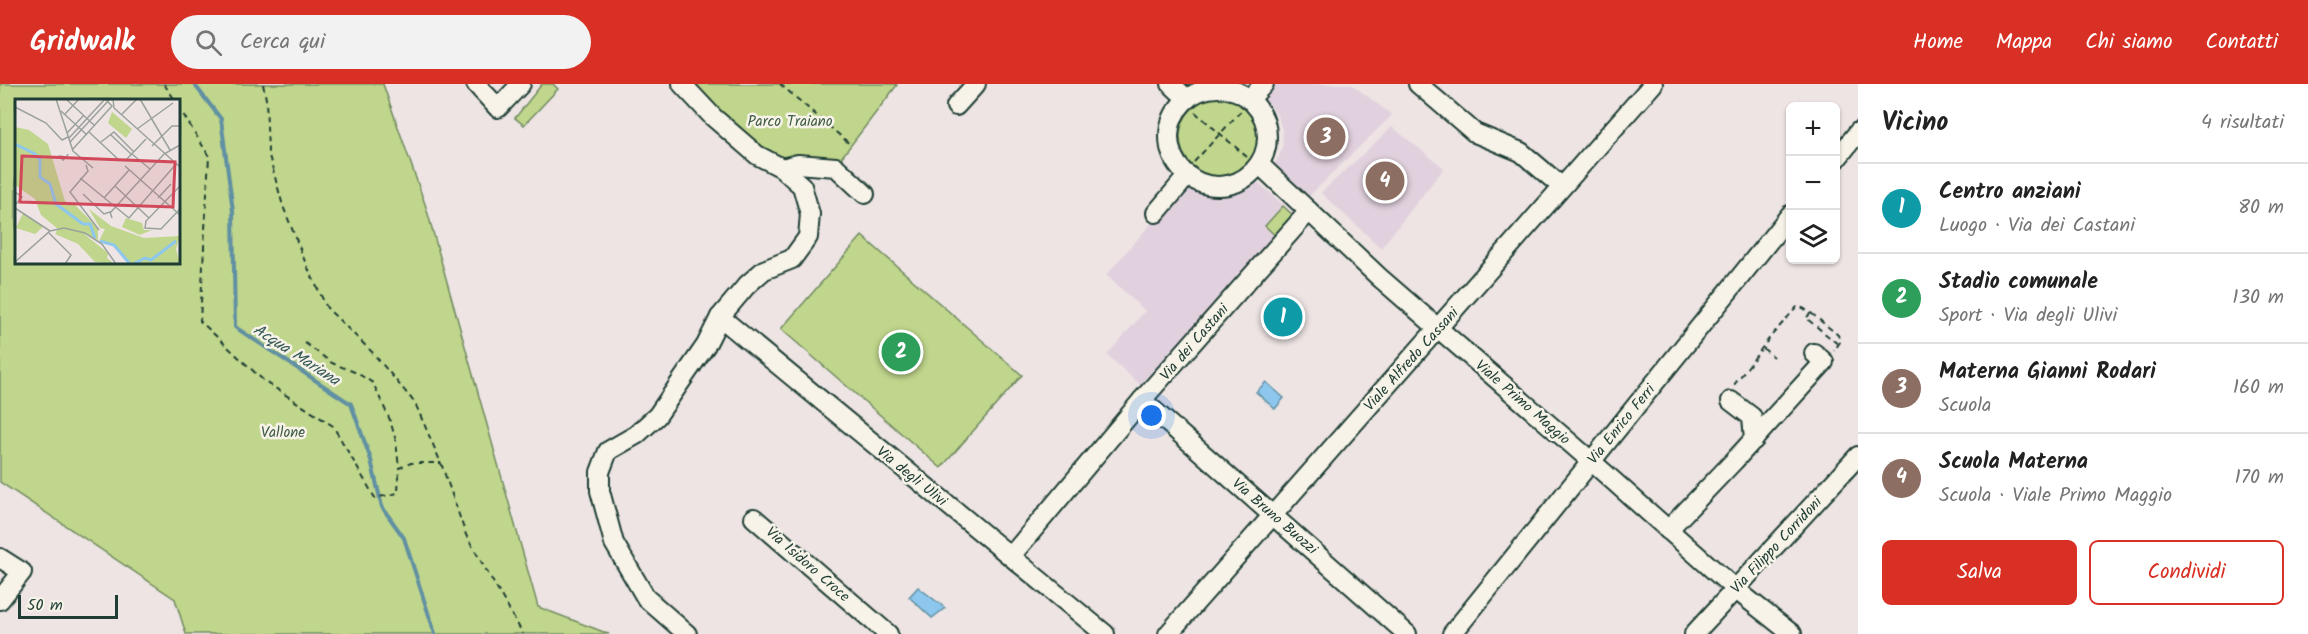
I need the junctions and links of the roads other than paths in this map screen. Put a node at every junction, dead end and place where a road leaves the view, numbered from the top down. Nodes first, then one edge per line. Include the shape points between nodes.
1 (476, 84) edge
2 (521, 84) edge
3 (682, 84) edge
4 (976, 84) edge
5 (1171, 84) edge
6 (1264, 84) edge
7 (1418, 84) edge
8 (1653, 84) edge
9 (1250, 99) junction
10 (1186, 100) junction
11 (956, 106) dead end
12 (1858, 132) edge
13 (1839, 156) edge
14 (1258, 165) junction
15 (782, 168) junction
16 (1187, 174) junction
17 (1561, 186) junction
18 (865, 194) dead end
19 (1309, 211) junction
20 (1156, 213) dead end
21 (1786, 221) edge
22 (720, 317) junction
23 (1438, 329) junction
24 (1819, 357) road end
25 (1732, 394) road end
26 (1142, 400) junction
27 (1754, 440) junction
28 (1858, 456) edge
29 (1591, 461) junction
30 (1273, 514) junction
31 (754, 518) dead end
32 (1668, 530) junction
33 (1011, 556) junction
34 (0, 558) edge
35 (1736, 589) junction
36 (0, 600) edge
37 (687, 634) edge
38 (888, 634) edge
39 (1105, 634) edge
40 (1168, 634) edge
41 (1407, 634) edge
42 (1452, 634) edge
43 (1695, 634) edge
44 (1792, 634) edge

1 - 2 street via 498,108
3 - 15 street via 757,155
4 - 11 street
5 - 10 street
6 - 9 street
7 - 17 street via 1475,133 1521,152
8 - 17 street, Viale Alfredo Cassani
9 - 10 street via 1219,88 1202,90
9 - 14 street via 1260,110 1267,130 1266,151
10 - 16 street via 1174,117 1169,135 1174,159
12 - 13 street
14 - 16 street via 1243,179 1221,185 1198,181
14 - 19 street, Viale Primo Maggio
15 - 18 street via 798,164 836,167
15 - 22 street via 802,186 810,214 808,237 792,259 764,270
16 - 20 street
17 - 23 street, Viale Alfredo Cassani
19 - 23 street, Viale Primo Maggio
19 - 26 street, Via dei Castani
21 - 29 street, Via Enrico Ferri
22 - 33 street, Via degli Ulivi
22 - 37 street via 706,345 657,416 636,435 608,451 600,472 600,491 614,543 646,598
23 - 29 street, Viale Primo Maggio
23 - 30 street, Viale Alfredo Cassani
24 - 27 street
25 - 27 street via 1752,417
26 - 30 street, Via Bruno Buozzi
26 - 33 street, Via dei Castani
27 - 32 street
28 - 35 street, Via Filippo Corridoni
29 - 32 street, Viale Primo Maggio
29 - 42 street, Via Enrico Ferri
30 - 40 street, Viale Alfredo Cassani
30 - 41 street, Via Bruno Buozzi
31 - 38 street, Via Isidoro Croce
32 - 35 street, Viale Primo Maggio
33 - 39 street, Via degli Ulivi
34 - 36 street via 22,572
35 - 43 street, Via Filippo Corridoni
35 - 44 street, Viale Primo Maggio

